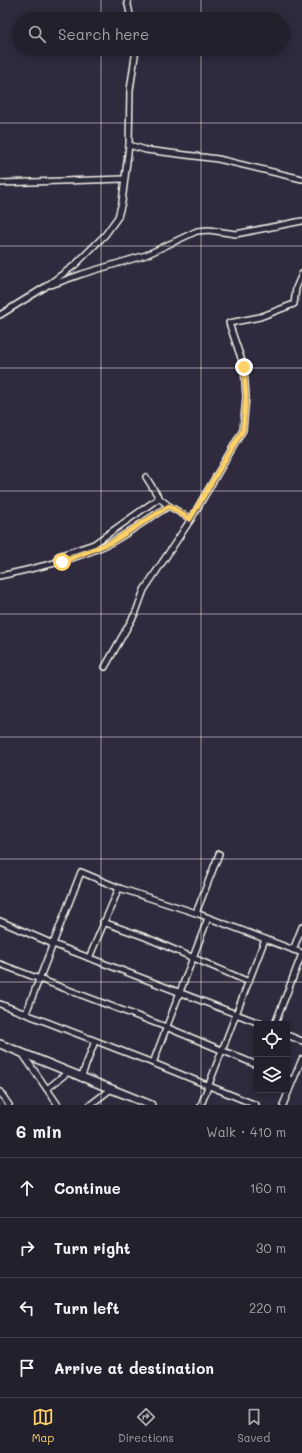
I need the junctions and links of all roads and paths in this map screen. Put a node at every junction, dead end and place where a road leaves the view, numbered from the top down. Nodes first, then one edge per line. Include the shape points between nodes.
1 (127, 0) edge
2 (130, 12) edge
3 (135, 56) edge
4 (129, 145) junction
5 (124, 179) junction
6 (302, 179) edge
7 (0, 183) edge
8 (302, 222) edge
9 (302, 274) edge
10 (45, 287) junction
11 (0, 315) edge
12 (146, 477) dead end
13 (159, 498) junction
14 (169, 506) junction
15 (190, 519) junction
16 (57, 563) junction
17 (0, 576) edge
18 (105, 667) dead end
19 (219, 854) dead end
20 (119, 888) junction
21 (196, 913) junction
22 (208, 918) junction
23 (0, 921) edge
24 (102, 922) junction
25 (302, 928) edge
26 (265, 939) junction
27 (53, 944) junction
28 (293, 950) junction
29 (302, 954) edge
30 (89, 958) junction
31 (193, 959) junction
32 (0, 964) edge
33 (39, 978) junction
34 (249, 982) junction
35 (179, 993) junction
36 (0, 1004) edge
37 (26, 1013) junction
38 (237, 1014) junction
39 (254, 1021) edge
40 (276, 1021) edge
41 (166, 1027) junction
42 (290, 1036) edge
43 (95, 1041) junction
44 (302, 1041) edge
45 (0, 1044) edge
46 (221, 1051) junction
47 (22, 1053) junction
48 (302, 1058) edge
49 (153, 1062) junction
50 (254, 1065) edge
51 (68, 1072) junction
52 (81, 1078) junction
53 (290, 1079) edge
54 (293, 1080) junction
55 (209, 1086) junction
56 (47, 1089) junction
57 (111, 1090) junction
58 (0, 1092) edge
59 (9, 1105) edge
60 (58, 1105) edge
61 (90, 1105) edge
62 (151, 1105) edge
63 (201, 1105) edge
64 (256, 1105) edge
65 (283, 1105) edge

1 - 2 street
3 - 4 street via 130,90
4 - 5 street
4 - 6 street via 146,150 218,159
5 - 7 street
5 - 10 street via 118,217 105,235 75,265
8 - 10 street via 236,234 197,231 146,255
9 - 15 street via 296,288 294,304 260,317 229,323 244,367 246,397 243,430
10 - 11 street
12 - 13 street
13 - 14 street
13 - 16 street via 94,544 58,556
14 - 15 street
14 - 16 street via 112,542
15 - 18 street via 144,590 136,612
16 - 17 street
19 - 21 street
20 - 21 street
20 - 24 street
20 - 27 street via 81,872
21 - 22 street
22 - 26 street
22 - 31 street
23 - 27 street
24 - 30 street
24 - 31 street via 145,937
25 - 28 street
26 - 28 street
26 - 34 street
27 - 30 street
27 - 33 street
28 - 29 street
29 - 40 street
30 - 35 street via 136,974
31 - 34 street
31 - 35 street
32 - 33 street
33 - 37 street
33 - 41 street
34 - 38 street
35 - 38 street
35 - 41 street
36 - 37 street
37 - 43 street
38 - 39 street
38 - 46 street
41 - 46 street
41 - 49 street
42 - 44 street
43 - 49 street
43 - 52 street
45 - 47 main road
46 - 50 street
46 - 55 street
47 - 51 main road
47 - 56 street
48 - 54 street
49 - 55 street
51 - 52 main road
51 - 56 street
52 - 57 main road
53 - 54 street
54 - 65 street
55 - 63 street
55 - 64 street
56 - 60 street
57 - 61 street
57 - 62 main road
58 - 59 street

